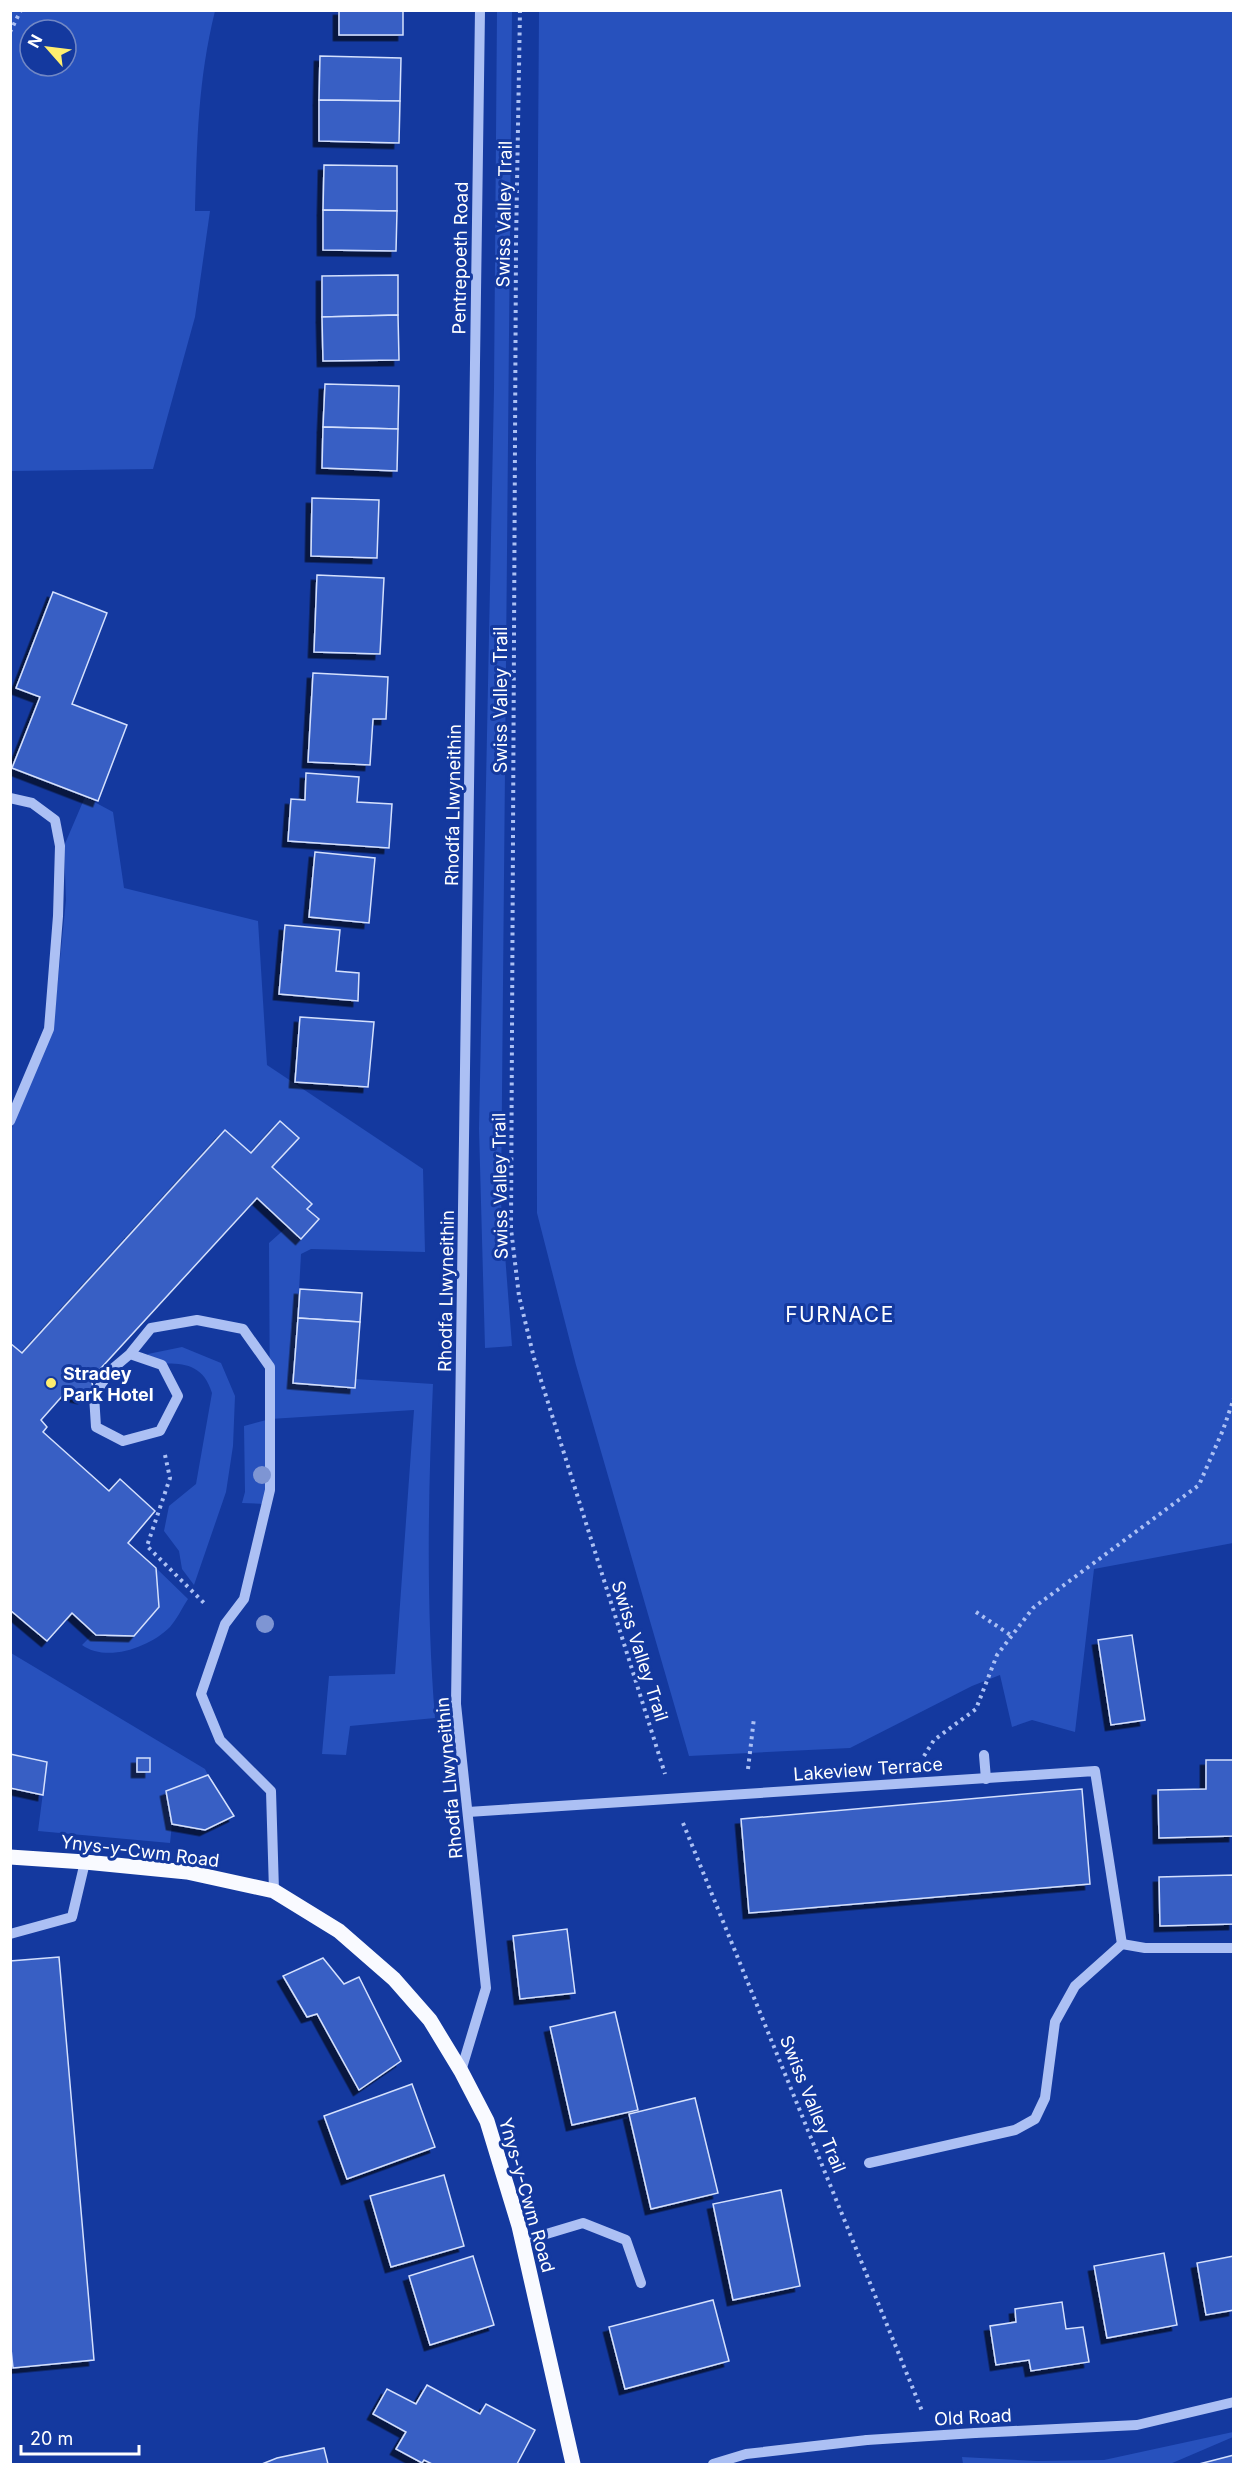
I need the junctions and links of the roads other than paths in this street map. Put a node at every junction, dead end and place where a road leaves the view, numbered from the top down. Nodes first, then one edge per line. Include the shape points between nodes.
1 (480, 10) edge
2 (473, 505) joint
3 (10, 798) edge
4 (10, 1121) edge
5 (130, 1354) junction
6 (984, 1755) dead end
7 (986, 1779) junction
8 (468, 1812) junction
9 (10, 1857) edge
10 (85, 1862) junction
11 (274, 1891) junction
12 (10, 1934) edge
13 (1122, 1944) junction
14 (1233, 1948) edge
15 (461, 2071) junction
16 (869, 2163) dead end
17 (522, 2241) junction
18 (641, 2283) dead end
19 (1233, 2402) edge
20 (573, 2464) edge
21 (713, 2464) edge

1 - 2 street, Pentrepoeth Road
2 - 8 street, Rhodfa Llwyneithin via 456,1704
3 - 4 street via 32,803 55,820 60,846 49,1029
5 - 5 street via 111,1370 94,1395 96,1427 123,1441 160,1431 178,1396 162,1365
5 - 11 street via 151,1328 197,1320 243,1329 270,1366 270,1491 244,1599 225,1624 201,1694 220,1740 271,1791
6 - 7 street
7 - 8 street, Lakeview Terrace
7 - 13 street, Lakeview Terrace via 1095,1771
8 - 15 street, Rhodfa Llwyneithin via 486,1988
9 - 10 main road, Ynys-y-Cwm Road
10 - 11 main road, Ynys-y-Cwm Road via 187,1872
10 - 12 street via 72,1917
11 - 15 main road, Ynys-y-Cwm Road via 339,1931 394,1979 430,2020
13 - 14 street via 1145,1948
13 - 16 street via 1075,1986 1055,2022 1045,2098 1035,2119 1014,2130
15 - 17 main road, Ynys-y-Cwm Road via 487,2121
17 - 18 street via 583,2223 626,2240
17 - 20 main road, Ynys-y-Cwm Road
19 - 21 street, Old Road, bridge via 1137,2425 867,2440 746,2454

